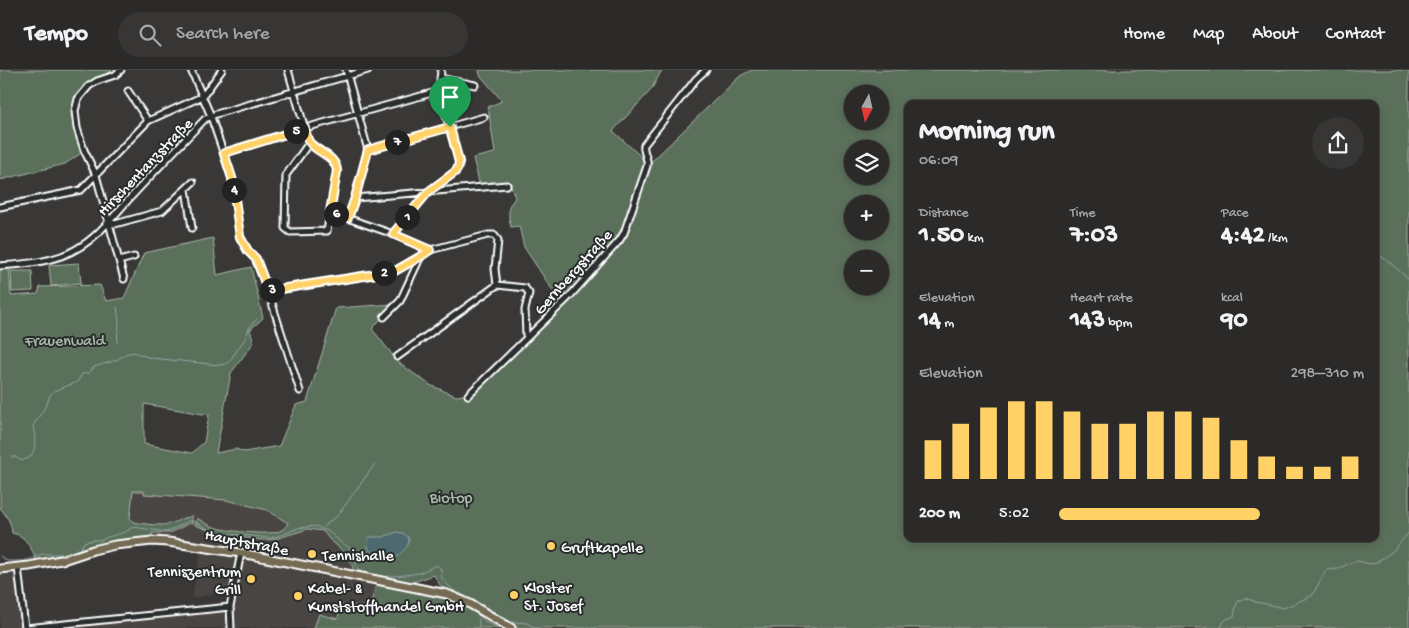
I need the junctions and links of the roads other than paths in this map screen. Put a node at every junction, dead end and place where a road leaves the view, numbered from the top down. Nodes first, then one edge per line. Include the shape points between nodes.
1 (121, 70) edge
2 (191, 70) edge
3 (222, 70) edge
4 (288, 70) edge
5 (368, 70) edge
6 (441, 70) edge
7 (706, 70) edge
8 (347, 73) edge
9 (440, 78) junction
10 (475, 85) dead end
11 (128, 91) dead end
12 (294, 91) junction
13 (439, 91) junction
14 (203, 96) junction
15 (358, 113) junction
16 (211, 116) junction
17 (484, 117) dead end
18 (148, 121) junction
19 (450, 127) junction
20 (305, 128) junction
21 (309, 143) junction
22 (368, 150) junction
23 (224, 153) junction
24 (96, 175) junction
25 (192, 182) dead end
26 (507, 185) dead end
27 (186, 189) junction
28 (428, 192) junction
29 (355, 198) junction
30 (0, 207) edge
31 (330, 212) junction
32 (348, 218) junction
33 (108, 222) junction
34 (192, 228) dead end
35 (393, 234) junction
36 (430, 250) junction
37 (134, 257) dead end
38 (420, 257) junction
39 (118, 261) junction
40 (0, 266) edge
41 (124, 279) dead end
42 (497, 285) junction
43 (268, 291) junction
44 (384, 317) dead end
45 (528, 337) junction
46 (397, 356) dead end
47 (300, 392) dead end
48 (468, 395) dead end
49 (241, 553) junction
50 (18, 567) junction
51 (0, 569) edge
52 (230, 607) junction
53 (25, 628) edge
54 (230, 628) edge
55 (511, 628) edge

1 - 24 street via 89,86 78,100 75,111 84,150
2 - 14 street
3 - 14 street
4 - 12 street
5 - 8 street, Hirschentanzstraße
6 - 9 street
7 - 45 street, Gernbergstraße via 644,145 648,164 622,237
8 - 12 street, Hirschentanzstraße
8 - 15 street
9 - 10 street
9 - 13 street
11 - 18 street
12 - 16 street, Hirschentanzstraße
12 - 20 street
13 - 15 street
13 - 19 street
14 - 16 street
14 - 18 street
15 - 20 street
15 - 22 street
16 - 23 street
16 - 33 street, Hirschentanzstraße
17 - 19 street
18 - 24 street
19 - 22 street
19 - 28 street via 458,168
20 - 21 street
20 - 23 street
21 - 31 street via 337,165
21 - 31 street via 286,175 285,228 290,232 327,231
22 - 29 street
23 - 43 street via 232,178 240,237 256,259
24 - 30 street via 77,192
24 - 33 street
25 - 27 street
26 - 28 street
27 - 33 street via 162,211 115,224
27 - 34 street
28 - 29 street
28 - 35 street
29 - 32 street
31 - 32 street
32 - 35 street
33 - 39 street
33 - 40 street, Hirschentanzstraße via 86,243 70,252 33,263
35 - 36 street
36 - 38 street
36 - 42 street via 494,235 498,240
37 - 39 street
38 - 43 street via 395,271
38 - 44 street via 400,302
39 - 41 street
42 - 45 street via 528,291 525,314
42 - 46 street
43 - 47 street
45 - 48 street, Gernbergstraße
49 - 50 main road, Hauptstraße via 152,541 115,545 66,559
49 - 52 street
49 - 55 main road, Hauptstraße via 447,594
50 - 51 main road, Hauptstraße
50 - 53 street
52 - 53 street
52 - 54 street

